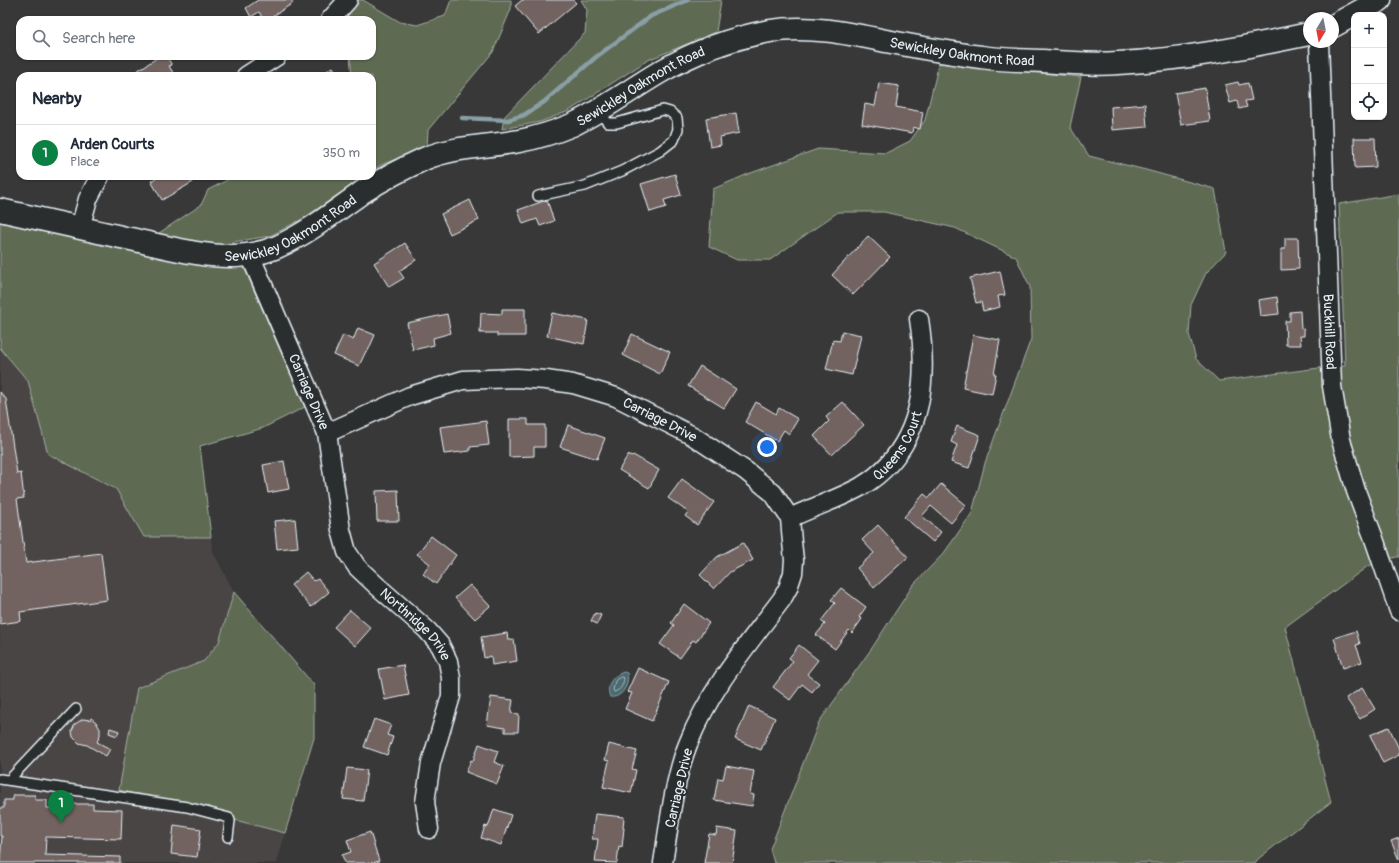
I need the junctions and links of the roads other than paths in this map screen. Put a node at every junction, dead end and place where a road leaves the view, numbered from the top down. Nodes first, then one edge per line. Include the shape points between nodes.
1 (348, 0) edge
2 (1380, 0) edge
3 (334, 16) edge
4 (1339, 23) edge
5 (1303, 35) edge
6 (1319, 48) edge
7 (271, 60) edge
8 (252, 72) edge
9 (598, 110) junction
10 (98, 180) edge
11 (538, 196) dead end
12 (0, 210) edge
13 (80, 228) junction
14 (250, 255) junction
15 (919, 319) dead end
16 (327, 433) junction
17 (790, 518) junction
18 (1399, 611) edge
19 (76, 709) dead end
20 (5, 780) edge
21 (430, 829) dead end
22 (228, 837) dead end
23 (664, 863) edge

1 - 3 street
2 - 4 main road
5 - 9 main road, Sewickley Oakmont Road via 1176,58 1084,64 983,58 828,30 788,29 731,39 695,53
6 - 18 street, Buckhill Road via 1332,386 1341,440 1356,491
7 - 8 street
9 - 11 lane via 608,123 617,123 663,110 677,118 678,129 674,140 660,151 622,172 585,186
9 - 14 main road, Sewickley Oakmont Road via 570,126 536,137 441,153 426,158 384,178 290,241
10 - 13 street via 88,199
12 - 13 main road, Sewickley Oakmont Road
13 - 14 main road, Sewickley Oakmont Road via 205,254
14 - 16 street, Carriage Drive
15 - 17 street, Queens Court via 923,358 920,402 907,439 880,473 844,495
16 - 17 street, Carriage Drive via 410,396 463,380 517,378 573,384 616,396 693,436 762,483
16 - 21 street, Northridge Drive via 341,530 347,552 357,567 440,644 448,661 451,696 431,763 425,802
17 - 23 street, Carriage Drive via 794,560 788,588 708,701 688,745 674,796
19 - 20 lane
20 - 22 lane via 187,806 228,817

